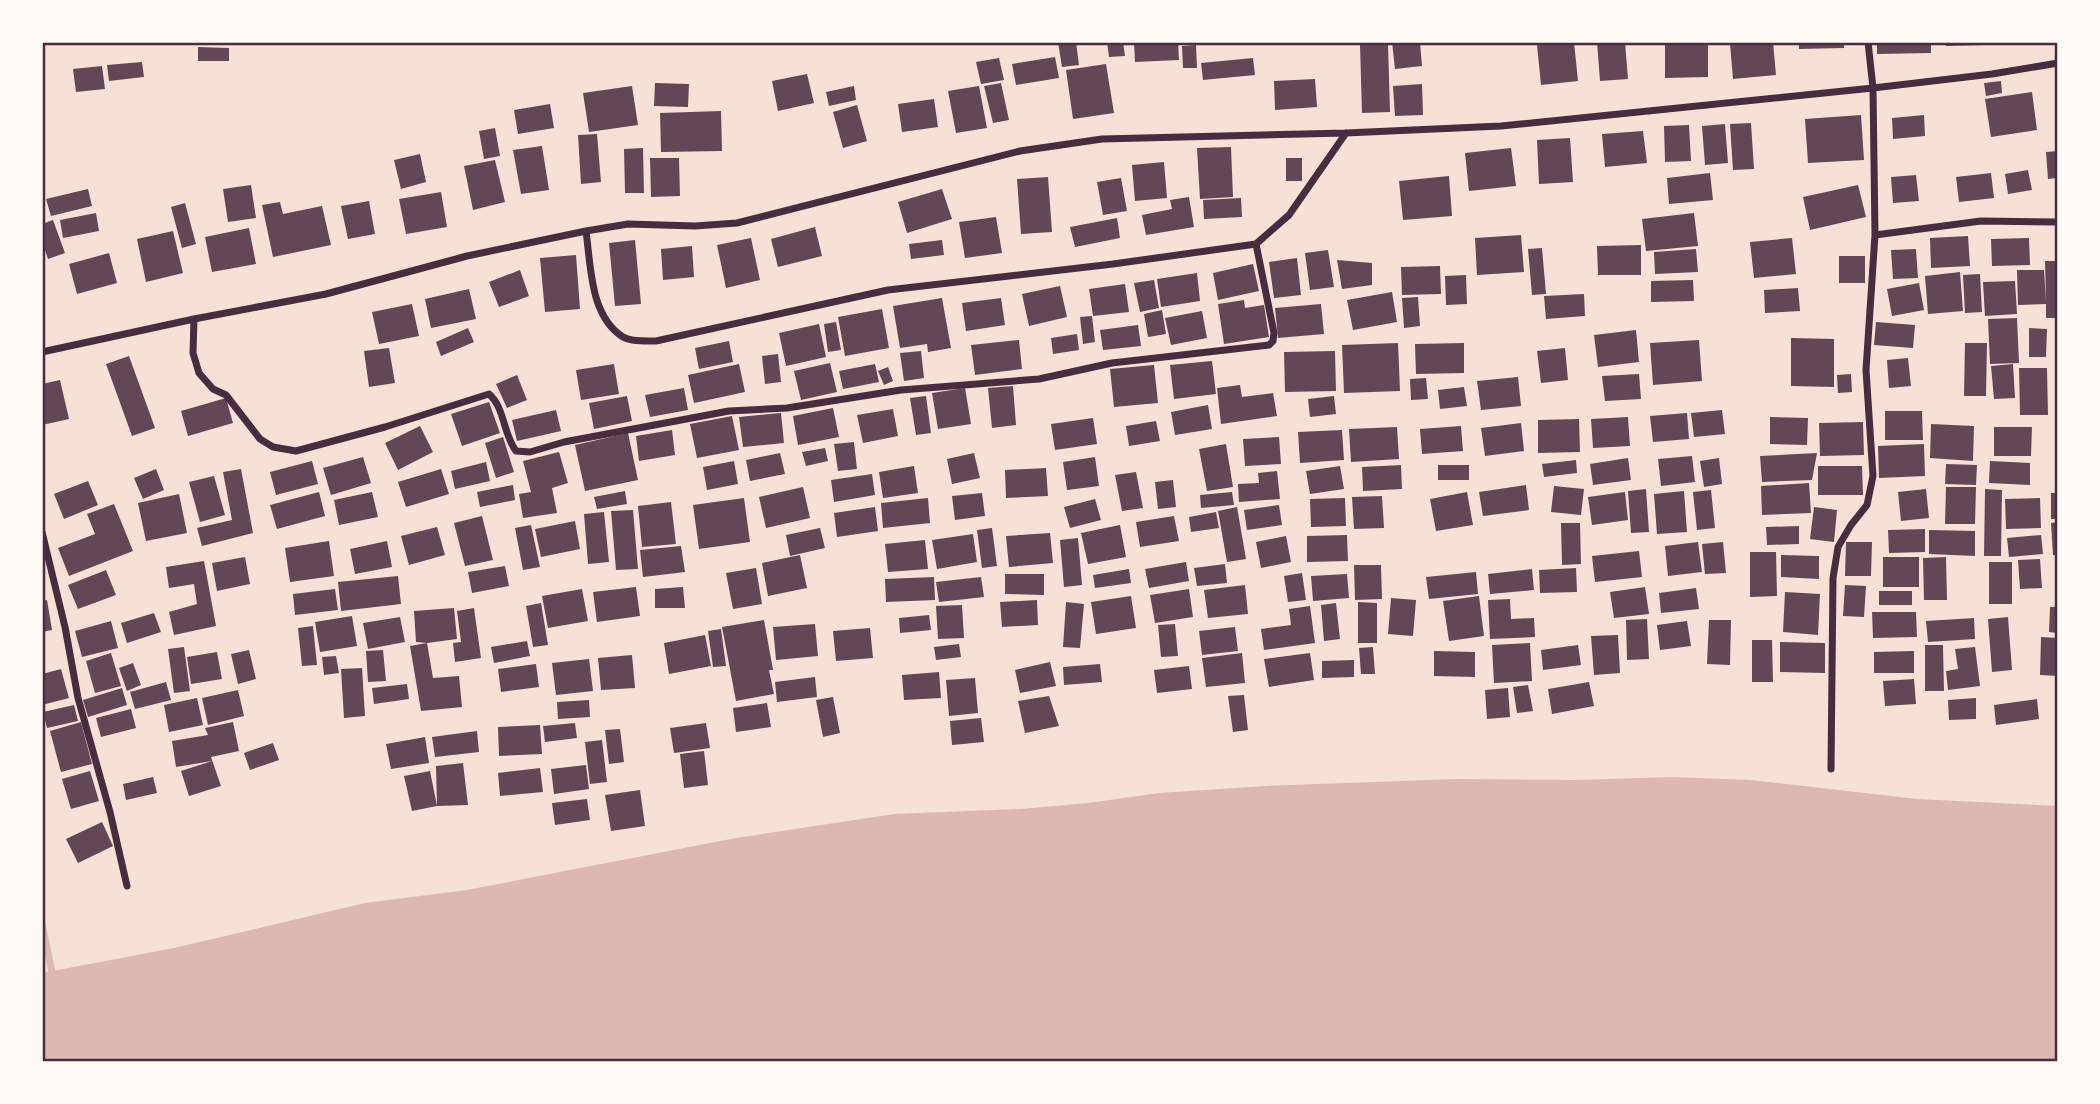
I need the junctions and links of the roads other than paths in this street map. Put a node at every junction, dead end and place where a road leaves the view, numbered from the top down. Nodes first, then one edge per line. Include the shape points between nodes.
1 (1868, 42) edge
2 (2058, 63) edge
3 (1873, 88) junction
4 (1346, 133) junction
5 (2058, 222) edge
6 (586, 231) junction
7 (1875, 235) junction
8 (1256, 244) junction
9 (194, 318) junction
10 (42, 352) edge
11 (42, 531) edge
12 (1831, 769) dead end
13 (127, 886) dead end

1 - 3 street
2 - 3 street
3 - 4 street via 1501,126
3 - 7 street
4 - 6 street via 1102,139 1020,151 737,223 628,224
4 - 8 street via 1289,215
5 - 7 street via 1981,221
6 - 8 street via 602,317 625,339 656,341 888,290
6 - 9 street via 467,256 326,294
7 - 12 street via 1866,370 1873,476 1867,505 1838,547 1833,578
8 - 9 street via 1274,333 1269,345 1112,363 1039,379 729,411 530,452 516,450 509,441 496,400 489,394 296,451 273,447 260,439 226,395 213,389 199,373 193,353
9 - 10 street
11 - 13 street via 78,698

